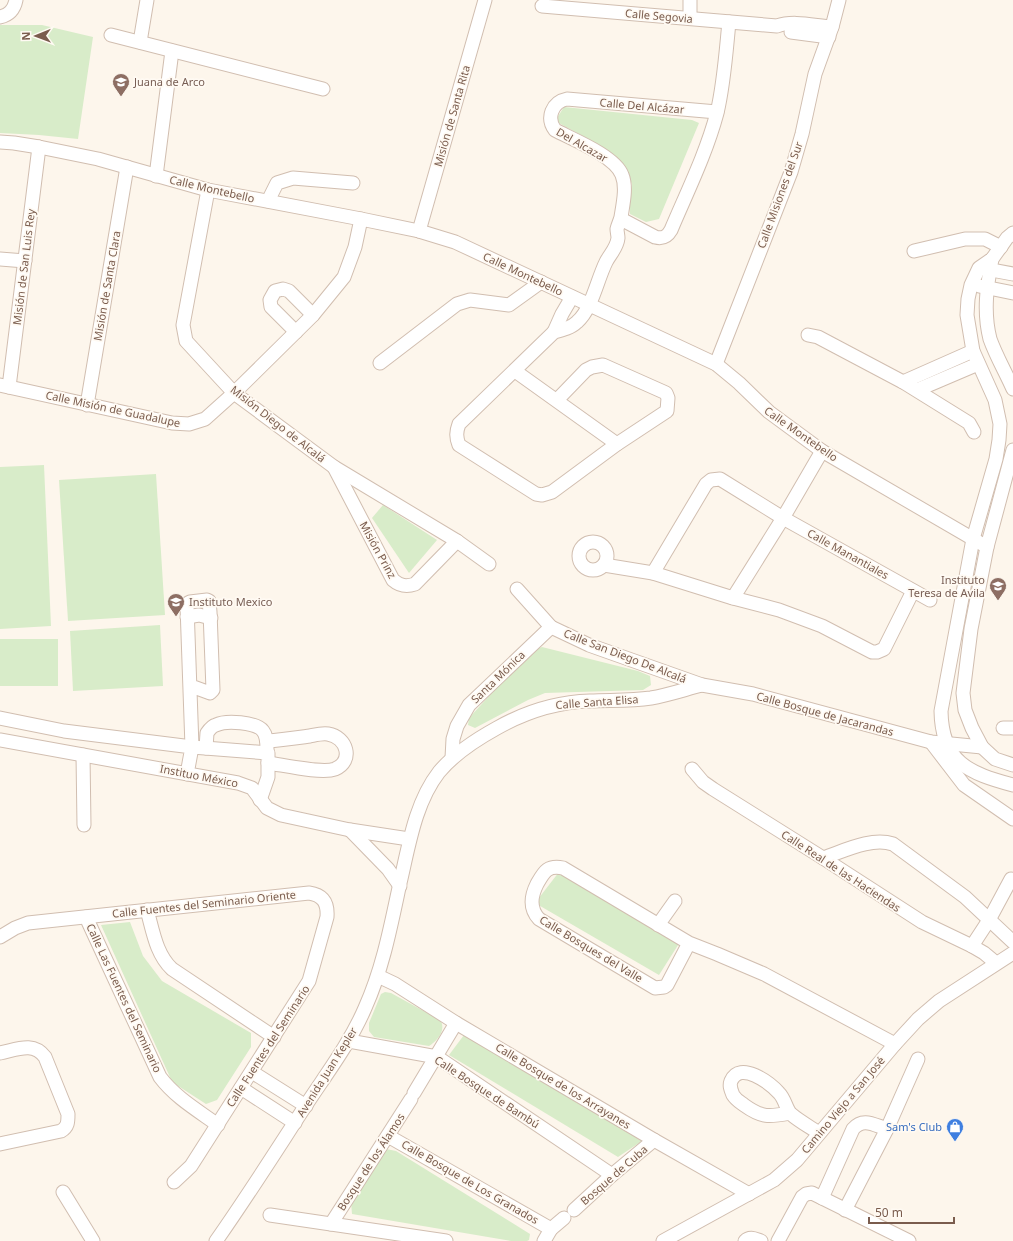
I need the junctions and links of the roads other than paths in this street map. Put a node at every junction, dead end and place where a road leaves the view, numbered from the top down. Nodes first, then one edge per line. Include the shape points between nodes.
1 (16, 0) edge
2 (147, 0) edge
3 (485, 0) edge
4 (690, 0) edge
5 (838, 0) edge
6 (542, 6) dead end
7 (611, 6) edge
8 (0, 17) edge
9 (690, 18) junction
10 (729, 22) junction
11 (831, 32) junction
12 (111, 35) dead end
13 (140, 42) junction
14 (172, 50) junction
15 (323, 89) dead end
16 (567, 99) joint
17 (717, 112) junction
18 (0, 142) edge
19 (39, 147) junction
20 (128, 167) junction
21 (156, 176) junction
22 (353, 183) dead end
23 (208, 190) junction
24 (268, 201) junction
25 (361, 219) junction
26 (619, 224) junction
27 (419, 231) junction
28 (1013, 233) edge
29 (1001, 247) junction
30 (914, 251) dead end
31 (0, 259) edge
32 (24, 261) junction
33 (987, 266) junction
34 (1013, 274) edge
35 (541, 282) junction
36 (971, 285) junction
37 (986, 287) junction
38 (1013, 293) edge
39 (572, 297) junction
40 (589, 304) junction
41 (313, 315) junction
42 (296, 332) junction
43 (554, 332) junction
44 (808, 335) dead end
45 (973, 351) junction
46 (380, 363) dead end
47 (716, 364) junction
48 (978, 364) junction
49 (514, 371) junction
50 (903, 382) junction
51 (4, 386) edge
52 (1013, 389) edge
53 (917, 390) junction
54 (234, 393) junction
55 (557, 400) junction
56 (87, 405) junction
57 (974, 432) dead end
58 (617, 444) junction
59 (1013, 450) edge
60 (822, 451) junction
61 (334, 467) junction
62 (783, 518) junction
63 (973, 539) junction
64 (457, 541) junction
65 (987, 547) junction
66 (489, 564) dead end
67 (604, 565) dead end
68 (654, 573) junction
69 (517, 589) dead end
70 (913, 591) junction
71 (733, 598) junction
72 (930, 600) dead end
73 (551, 627) junction
74 (702, 685) junction
75 (190, 686) junction
76 (0, 718) edge
77 (0, 740) edge
78 (931, 742) junction
79 (947, 744) junction
80 (192, 747) junction
81 (982, 747) junction
82 (206, 748) junction
83 (267, 753) junction
84 (83, 755) junction
85 (452, 758) junction
86 (1013, 765) edge
87 (692, 770) dead end
88 (187, 774) junction
89 (1013, 785) edge
90 (260, 800) junction
91 (1013, 820) edge
92 (84, 825) dead end
93 (350, 830) junction
94 (409, 839) junction
95 (823, 858) junction
96 (1011, 879) dead end
97 (400, 886) junction
98 (321, 897) joint
99 (675, 901) dead end
100 (147, 910) junction
101 (86, 917) junction
102 (989, 920) junction
103 (658, 925) junction
104 (0, 937) edge
105 (1013, 942) edge
106 (689, 943) junction
107 (972, 946) junction
108 (1013, 953) edge
109 (996, 963) junction
110 (378, 976) junction
111 (456, 1023) junction
112 (274, 1037) junction
113 (349, 1041) junction
114 (895, 1044) junction
115 (0, 1054) edge
116 (437, 1057) junction
117 (918, 1059) dead end
118 (252, 1072) junction
119 (241, 1088) junction
120 (306, 1106) junction
121 (790, 1113) dead end
122 (295, 1123) junction
123 (218, 1125) junction
124 (887, 1129) junction
125 (819, 1133) junction
126 (388, 1136) junction
127 (654, 1140) junction
128 (0, 1144) edge
129 (612, 1175) junction
130 (174, 1182) dead end
131 (63, 1192) dead end
132 (749, 1194) junction
133 (822, 1198) junction
134 (845, 1210) junction
135 (270, 1215) dead end
136 (331, 1224) junction
137 (552, 1229) junction
138 (93, 1241) edge
139 (216, 1241) edge
140 (446, 1241) edge
141 (544, 1241) edge
142 (663, 1241) edge
143 (745, 1241) edge
144 (761, 1241) edge
145 (778, 1241) edge
146 (909, 1241) edge

1 - 8 street via 12,11
2 - 13 street
3 - 27 street, Misión de Santa Rita
4 - 9 street
5 - 11 street, Calle Misiones del Sur
6 - 7 street, Calle Segovia
7 - 9 street, Calle Segovia
9 - 10 street, Calle Segovia
10 - 11 street, Calle Segovia via 777,26 795,24
10 - 17 street
11 - 47 street, Calle Misiones del Sur via 815,74 791,172
12 - 13 street
13 - 14 street
14 - 15 street
14 - 21 street
16 - 17 street, Calle Del Alcázar
16 - 26 street, Del Alcazar via 554,106 550,114 551,126 617,166 622,174 624,189
17 - 26 street via 705,151 668,235 655,237
18 - 19 street, Calle Montebello
19 - 20 street, Calle Montebello
19 - 32 street, Misión de San Luis Rey
20 - 21 street, Calle Montebello
20 - 56 street, Misión de Santa Clara
21 - 23 street, Calle Montebello
22 - 24 street via 293,178 278,183
23 - 24 street, Calle Montebello
23 - 54 street, Misión Diego de Alcalá via 183,331 186,341
24 - 25 street, Calle Montebello
25 - 27 street, Calle Montebello
25 - 41 street, Calle Misión de Guadalupe via 344,277
26 - 40 street, Del Alcazar via 605,250 606,261
27 - 35 street, Calle Montebello via 455,242
28 - 29 street
29 - 30 street via 985,239 965,239
29 - 33 street
31 - 32 street
32 - 51 street, Misión de San Luis Rey
33 - 34 street
33 - 36 street
33 - 37 street
35 - 39 street, Calle Montebello
35 - 46 street via 509,305 470,300 458,304
36 - 37 street
36 - 45 street via 967,315
37 - 38 street
37 - 52 street via 990,339
39 - 40 street, Calle Montebello
39 - 43 street
40 - 43 street, Del Alcazar via 576,323
40 - 47 street, Calle Montebello
41 - 42 street, Calle Misión de Guadalupe
41 - 42 street via 289,291 275,291 270,300 271,306
42 - 54 street, Calle Misión de Guadalupe
43 - 49 street
44 - 50 street via 818,336
45 - 48 street
45 - 50 street
47 - 60 street, Calle Montebello via 769,412
48 - 53 street
48 - 63 street via 995,400 1000,424 996,458
49 - 55 street
49 - 58 street via 459,424 459,445 536,494 542,495 552,492
50 - 53 street
51 - 56 street, Calle Misión de Guadalupe
53 - 57 street via 969,423
54 - 56 street, Calle Misión de Guadalupe via 205,419 189,424 172,423
54 - 61 street, Misión Diego de Alcalá
55 - 58 street
55 - 58 street via 586,370 603,365 666,393 667,411
59 - 65 street
60 - 62 street
60 - 63 street, Calle Montebello
61 - 64 street, Misión Diego de Alcalá
61 - 64 street, Misión Prinz via 396,584 415,584
62 - 68 street, Calle Manantiales via 720,479 711,480 706,484
62 - 70 street, Calle Manantiales
62 - 71 street
63 - 65 street, Calle Montebello
63 - 79 street via 941,711 941,724
64 - 66 street, Misión Diego de Alcalá
65 - 81 street via 971,629 963,693 965,710
67 - 68 street
68 - 71 street
69 - 73 street, Calle San Diego De Alcalá
70 - 71 street via 884,649 877,652 872,652 806,619
70 - 72 street, Calle Manantiales
73 - 74 street, Calle San Diego De Alcalá via 589,645
73 - 85 street, Santa Mónica via 469,705 457,726
74 - 78 street, Calle Bosque de Jacarandas via 753,694
74 - 85 street, Calle Santa Elisa via 651,698 551,705 496,728
75 - 75 street via 188,603 207,600 211,618 213,690 210,693
75 - 80 street
76 - 80 street via 64,731
77 - 84 street, Instituo México
78 - 79 street, Calle Bosque de Jacarandas
78 - 91 street via 964,785
79 - 81 street, Calle Bosque de Jacarandas
79 - 89 street via 963,766
80 - 82 street
80 - 88 street
81 - 86 street via 995,759
82 - 83 street
82 - 83 street via 207,733 217,724 248,723 265,734
83 - 83 street via 325,771 344,762 346,755 345,747 339,738 327,734
83 - 90 street via 268,777
84 - 88 street, Instituo México
84 - 92 street
85 - 94 street, Calle Santa Elisa via 429,788
87 - 95 street, Calle Real de las Haciendas via 713,789
88 - 90 street, Instituo México via 252,788
90 - 93 street, Instituo México via 267,808 281,815
93 - 94 street, Instituo México
93 - 97 street via 388,868
94 - 97 street, Avenida Juan Kepler
95 - 102 street via 871,842 893,844 965,897
95 - 107 street, Calle Real de las Haciendas via 922,922
96 - 102 street
97 - 110 street, Avenida Juan Kepler
98 - 100 street, Calle Fuentes del Seminario Oriente via 309,893
98 - 112 street, Calle Fuentes del Seminario via 327,909 327,917 309,981
99 - 103 street
100 - 101 street, Calle Fuentes del Seminario Oriente
100 - 112 street via 158,949 167,964
101 - 104 street, Calle Fuentes del Seminario Oriente via 28,923
101 - 123 street, Calle Las Fuentes del Seminario via 160,1077 176,1095
102 - 105 street
102 - 107 street
103 - 106 street, Calle Bosques del Valle
103 - 106 street, Calle Bosques del Valle via 563,868 552,867 544,873 532,894 534,911 539,919 655,988 667,985
106 - 114 street, Calle Bosques del Valle via 764,974
107 - 109 street, Calle Real de las Haciendas
108 - 109 street, Camino Viejo a San José
109 - 114 street, Camino Viejo a San José via 939,1001
110 - 111 street, Calle Bosque de los Arrayanes
110 - 113 street, Avenida Juan Kepler
111 - 116 street, Bosque de los Álamos
111 - 127 street, Calle Bosque de los Arrayanes
112 - 118 street, Calle Fuentes del Seminario
113 - 116 street, Calle Bosque de Bambú
113 - 120 street, Avenida Juan Kepler
114 - 125 street, Camino Viejo a San José
115 - 128 street via 29,1047 38,1050 45,1057 68,1114 66,1127 61,1131
116 - 126 street, Bosque de los Álamos
116 - 129 street, Calle Bosque de Bambú
117 - 124 street
118 - 119 street, Calle Fuentes del Seminario
118 - 120 street
119 - 122 street
119 - 123 street, Calle Fuentes del Seminario
120 - 122 street, Avenida Juan Kepler
121 - 125 street
122 - 139 street, Avenida Juan Kepler
123 - 130 street, Calle Fuentes del Seminario via 191,1166
124 - 133 street via 865,1122 856,1125
124 - 134 street
125 - 132 street, Camino Viejo a San José via 797,1160 774,1180
126 - 136 street, Bosque de los Álamos
126 - 137 street, Calle Bosque de Los Granados
127 - 129 street, Bosque de Cuba
127 - 132 street, Calle Bosque de los Arrayanes
129 - 137 street, Bosque de Cuba
131 - 138 street
132 - 142 street, Camino Viejo a San José
133 - 134 street
133 - 145 street via 812,1194 802,1197
134 - 146 street
135 - 136 street
136 - 140 street
137 - 141 street, Bosque de Cuba
143 - 144 street via 752,1238

